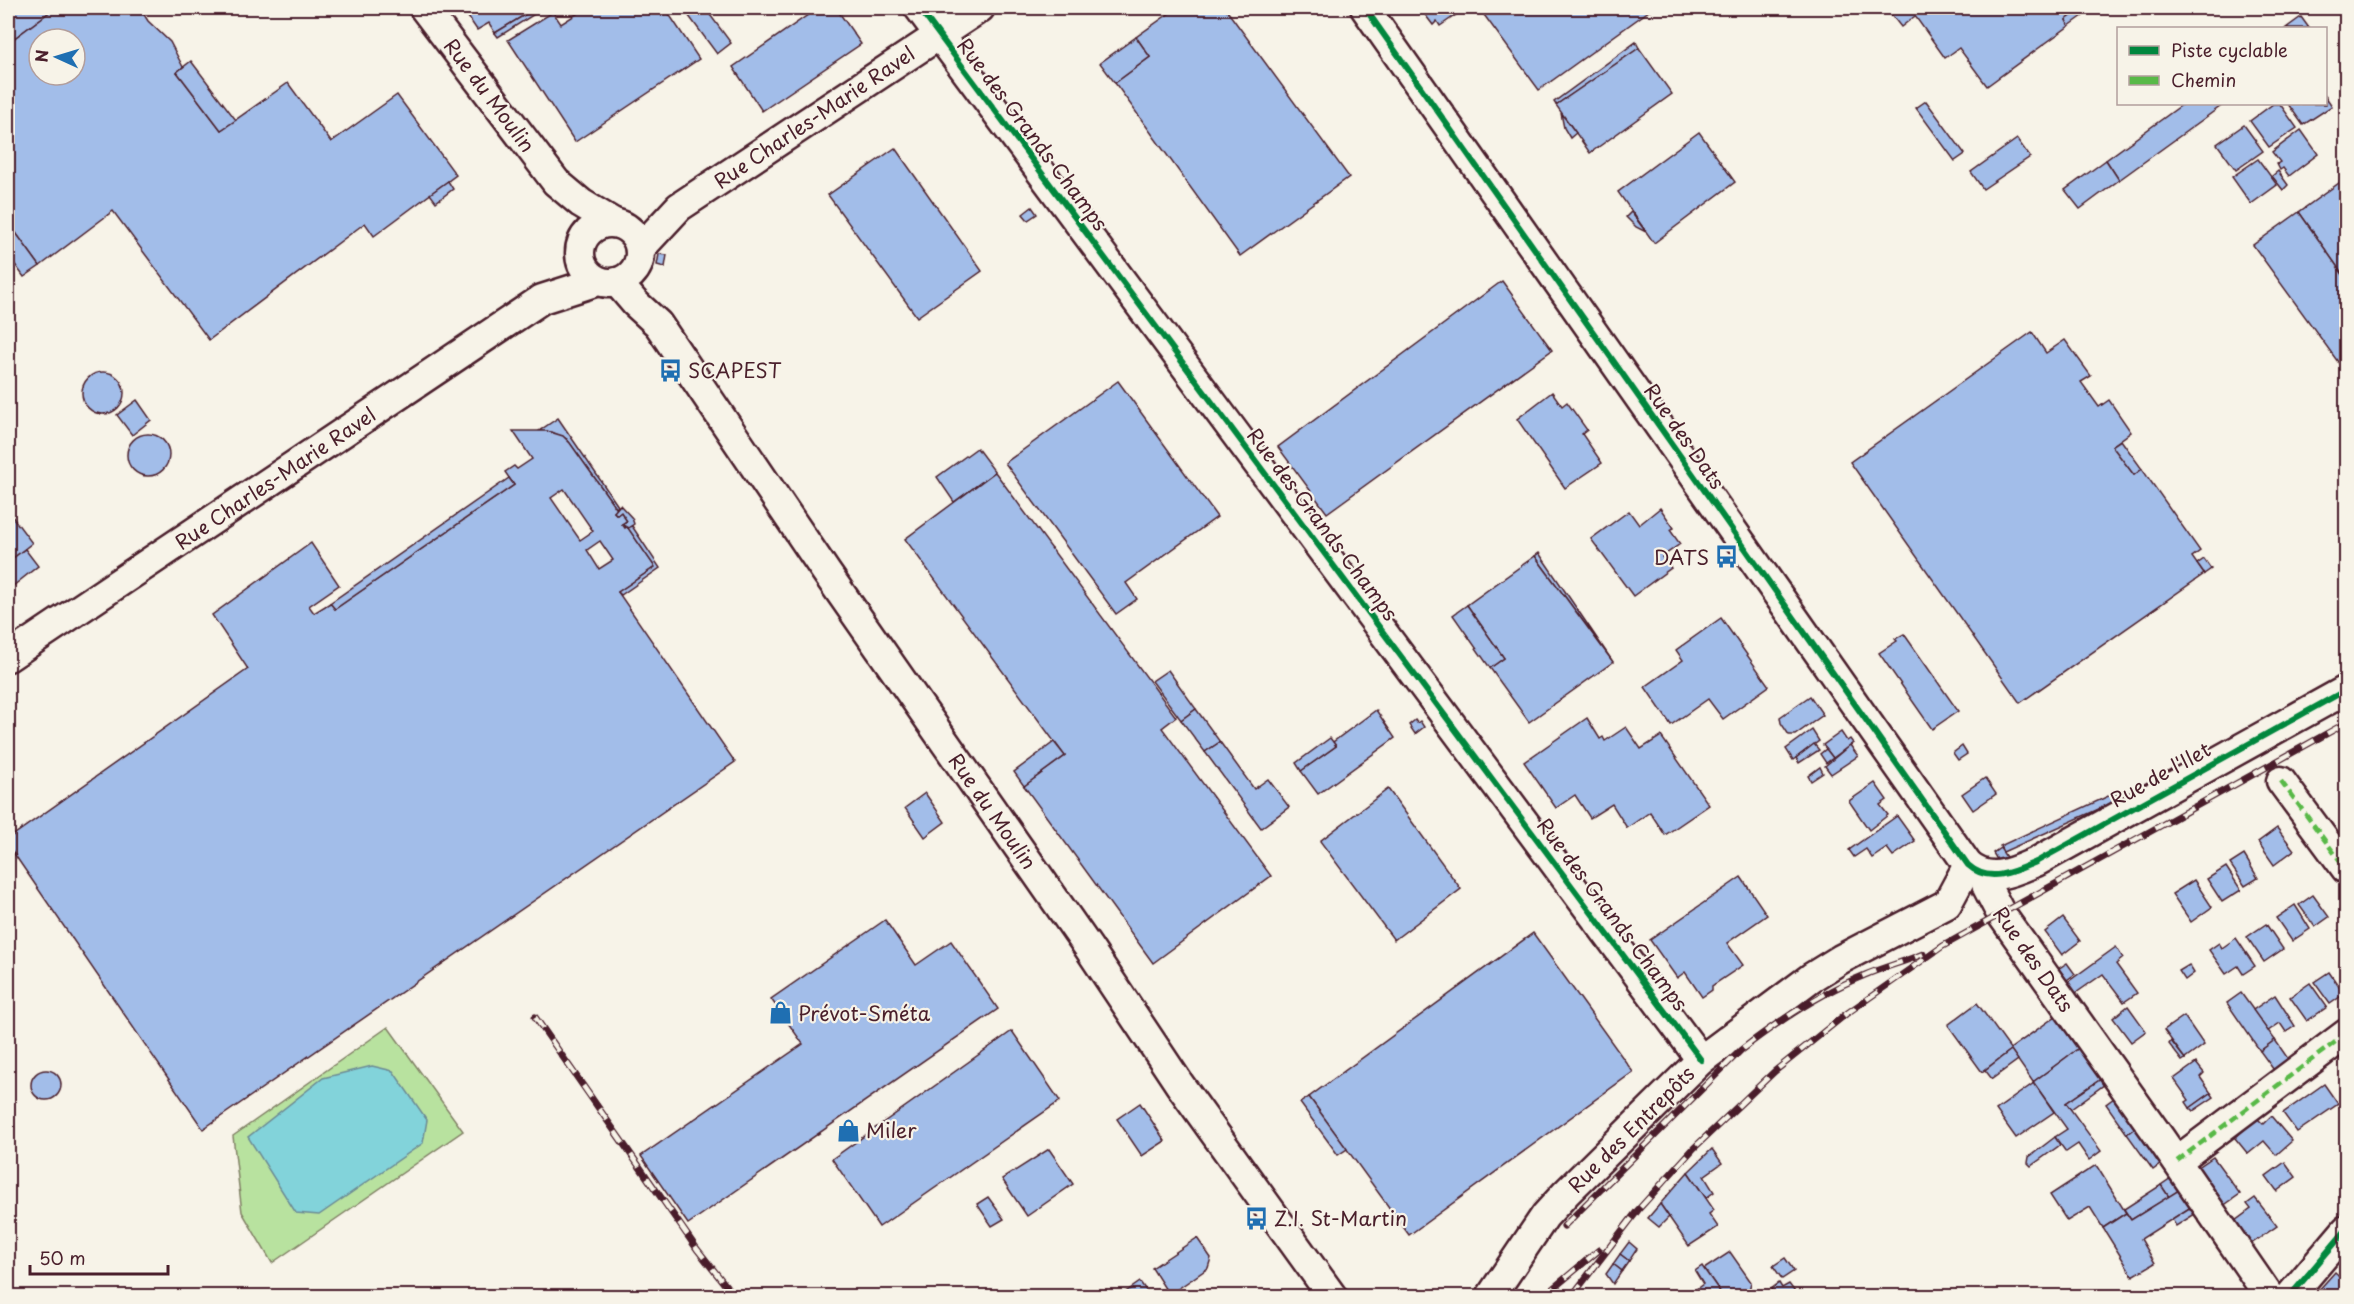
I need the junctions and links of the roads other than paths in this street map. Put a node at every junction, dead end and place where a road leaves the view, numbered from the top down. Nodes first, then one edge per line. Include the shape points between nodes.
1 (424, 8) edge
2 (919, 8) edge
3 (980, 8) edge
4 (1365, 8) edge
5 (939, 35) junction
6 (556, 182) junction
7 (679, 207) junction
8 (618, 224) junction
9 (580, 254) junction
10 (640, 254) junction
11 (608, 281) junction
12 (542, 299) junction
13 (658, 324) junction
14 (8, 657) edge
15 (2346, 690) edge
16 (2281, 781) dead end
17 (2346, 869) edge
18 (1976, 870) junction
19 (2346, 1034) edge
20 (1701, 1060) junction
21 (2177, 1161) junction
22 (2346, 1230) edge
23 (1332, 1296) edge
24 (1491, 1296) edge
25 (2269, 1296) edge
26 (2290, 1296) edge

1 - 6 street, Rue du Moulin
2 - 5 street, Rue des Grands Champs
3 - 5 street, Rue Charles-Marie Ravel
4 - 18 street, Rue des Dats
5 - 7 street, Rue Charles-Marie Ravel
5 - 20 street, Rue des Grands Champs
6 - 8 street, Rue du Moulin via 581,203
6 - 9 street, Rue du Moulin
7 - 8 street, Rue Charles-Marie Ravel
7 - 10 street, Rue Charles-Marie Ravel
8 - 9 street via 595,226 582,240
8 - 10 street via 637,239
9 - 11 street via 590,275
9 - 12 street, Rue Charles-Marie Ravel
10 - 11 street via 628,277
10 - 13 street, Rue du Moulin
11 - 12 street, Rue Charles-Marie Ravel
11 - 13 street, Rue du Moulin
12 - 14 street, Rue Charles-Marie Ravel
13 - 23 street, Rue du Moulin via 1180,1085
15 - 18 street, Rue de l'Ilet via 2036,862 2008,874
16 - 17 street
18 - 20 street, Rue des Entrepôts via 1947,904 1821,970
18 - 21 street, Rue des Dats via 2001,914
19 - 21 street
20 - 24 street, Rue des Entrepôts via 1545,1216
21 - 25 street, Rue des Dats
22 - 26 street

